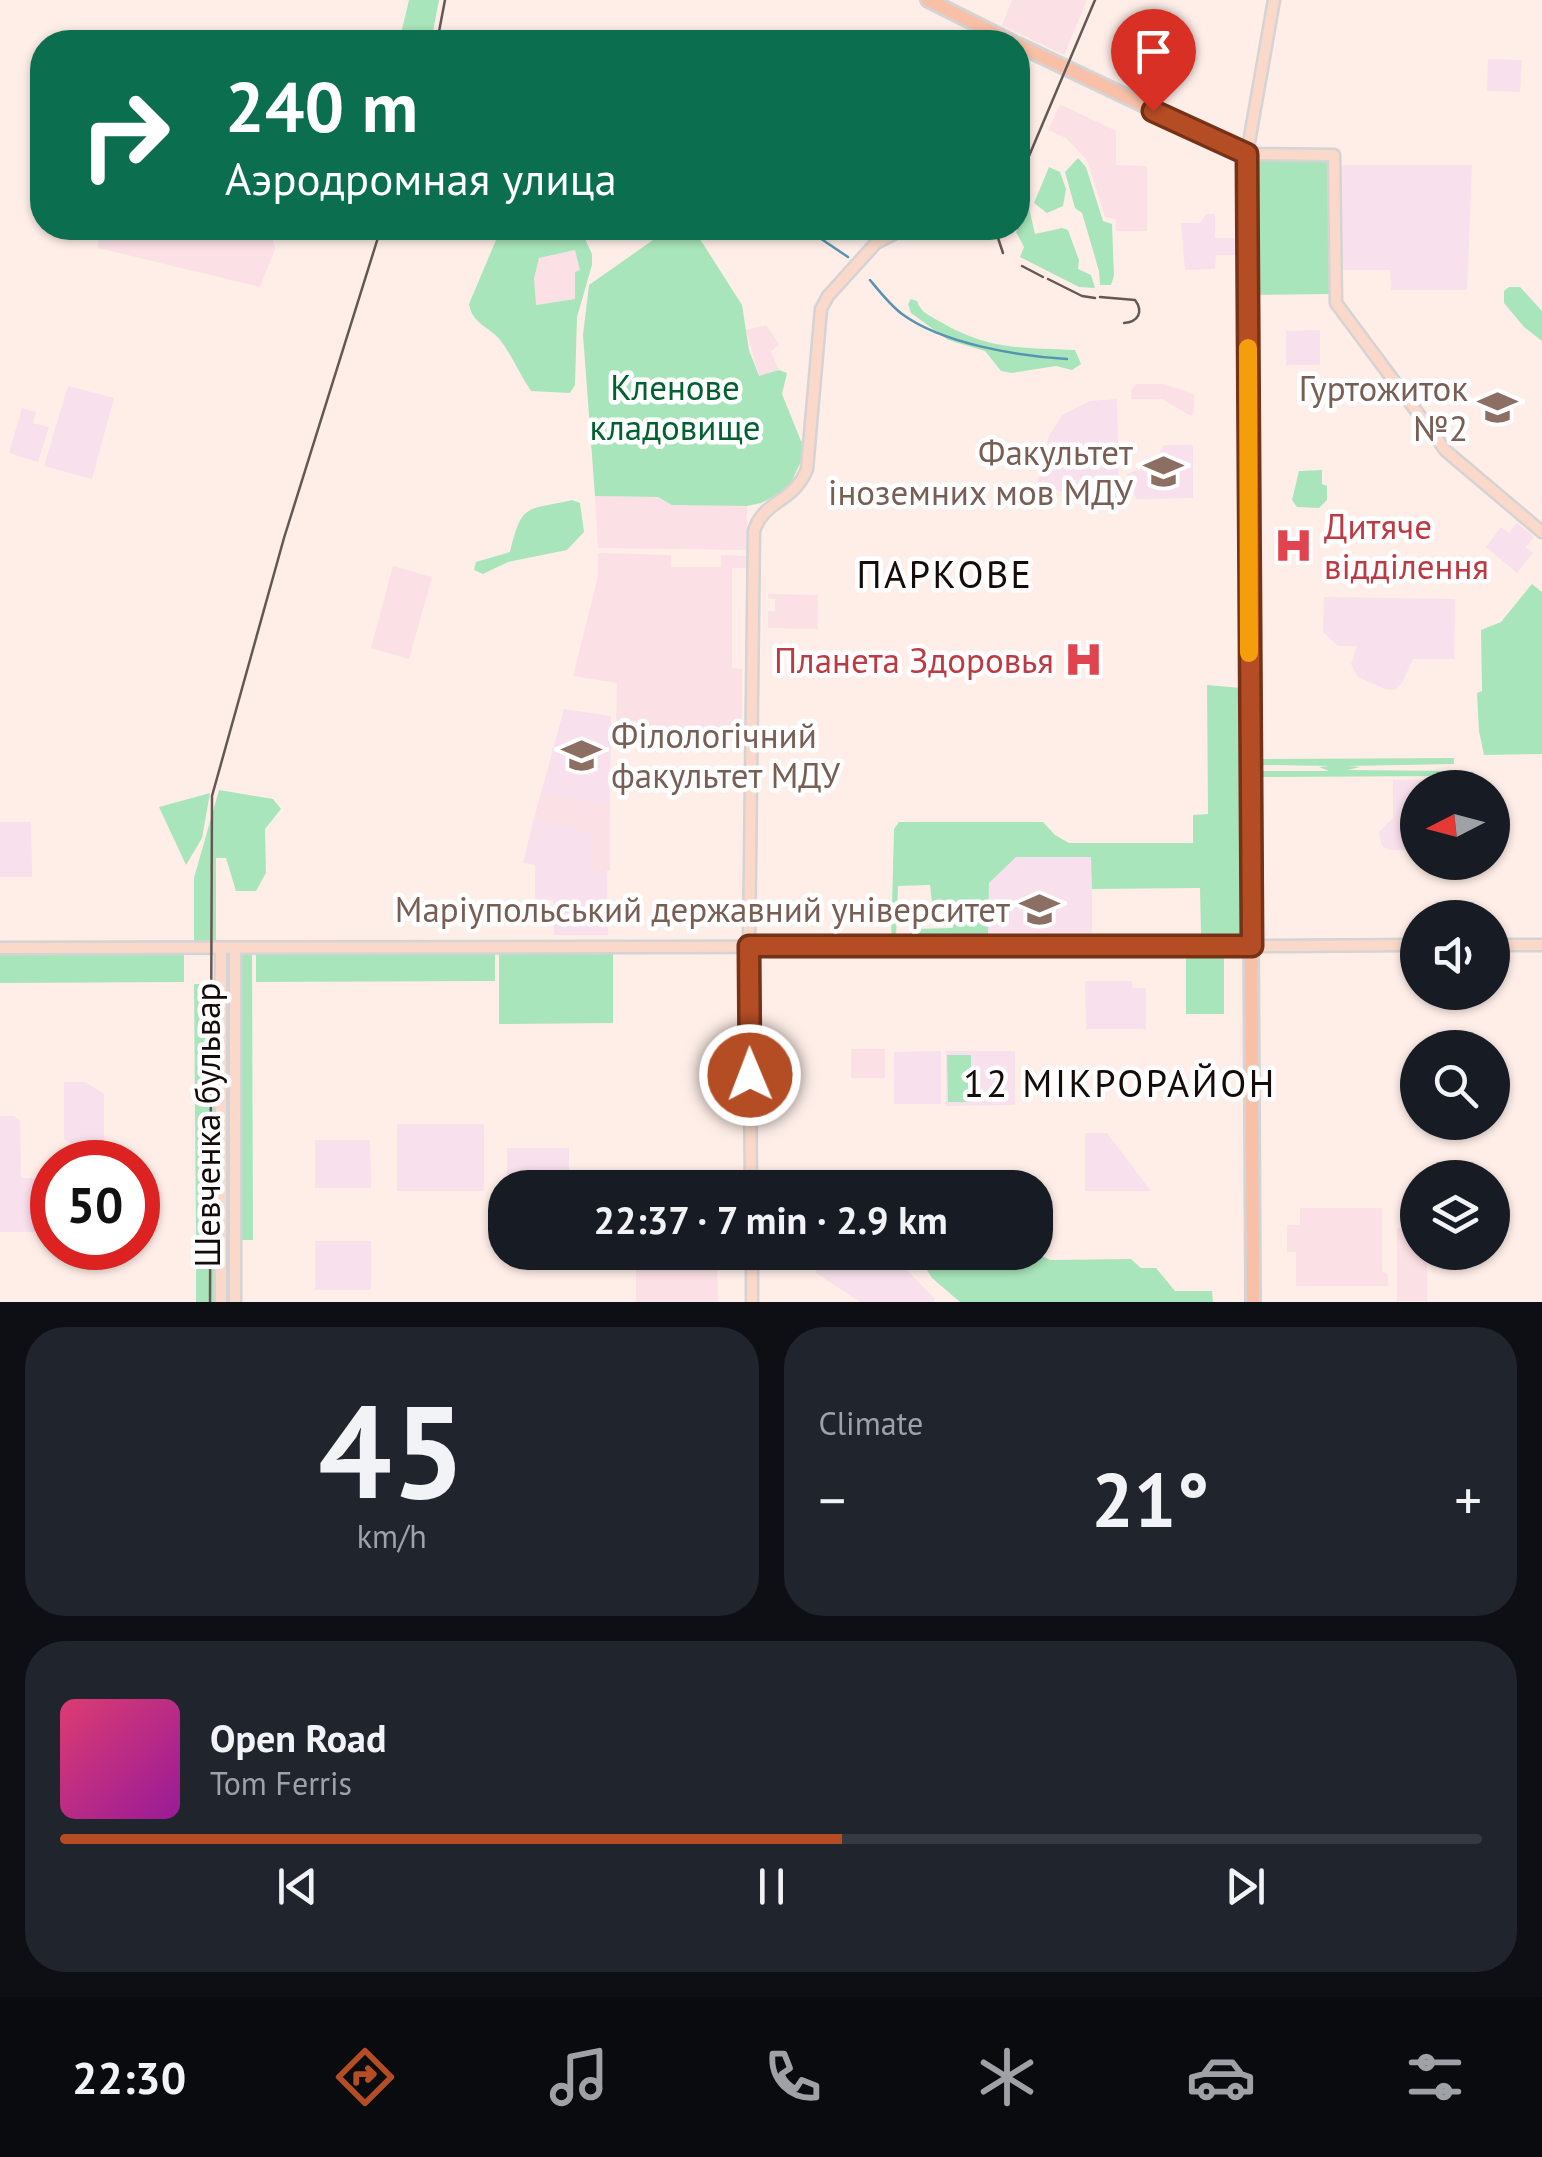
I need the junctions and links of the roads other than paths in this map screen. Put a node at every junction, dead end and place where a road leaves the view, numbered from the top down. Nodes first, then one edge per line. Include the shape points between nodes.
1 (928, 0) edge
2 (1274, 0) edge
3 (978, 30) edge
4 (1030, 51) edge
5 (1247, 154) junction
6 (882, 240) edge
7 (1542, 532) edge
8 (1542, 944) edge
9 (1400, 945) edge
10 (1510, 945) edge
11 (749, 946) junction
12 (1249, 946) junction
13 (0, 948) edge
14 (221, 948) junction
15 (235, 948) junction
16 (751, 1170) edge
17 (221, 1242) junction
18 (235, 1242) junction
19 (752, 1270) edge
20 (222, 1302) edge
21 (235, 1302) edge
22 (752, 1302) edge
23 (1249, 1302) edge

1 - 3 highway
2 - 5 main road
4 - 5 highway
5 - 7 main road via 1334,155 1334,298 1446,451
5 - 12 highway
6 - 11 main road via 823,305 807,469 797,489 762,514 754,531
8 - 10 main road
9 - 12 main road
11 - 12 main road
11 - 15 main road
11 - 16 main road
12 - 23 highway
13 - 14 main road
14 - 15 main road
14 - 17 main road, Шевченка бульвар
15 - 18 main road, Шевченка бульвар
17 - 18 main road
17 - 20 main road, Шевченка бульвар
18 - 21 main road, Шевченка бульвар
19 - 22 main road

